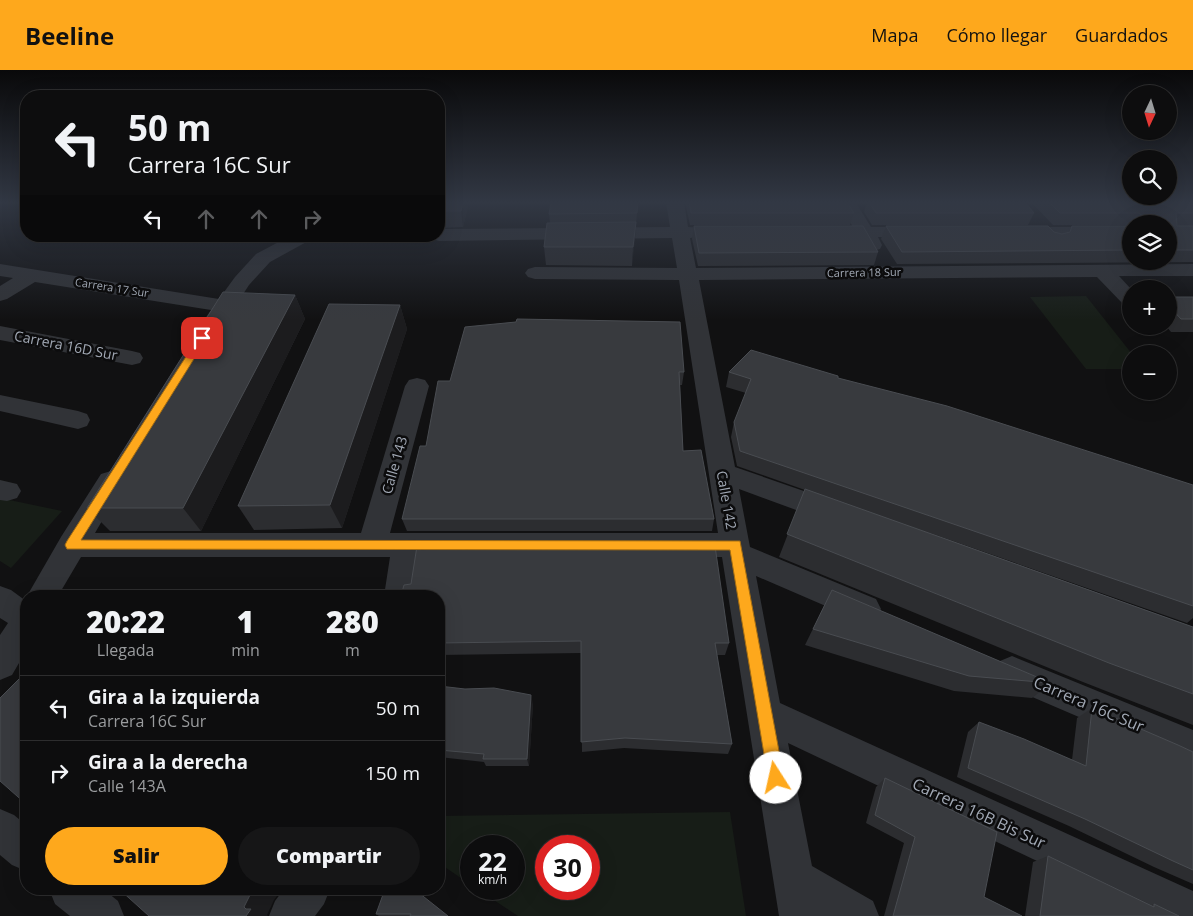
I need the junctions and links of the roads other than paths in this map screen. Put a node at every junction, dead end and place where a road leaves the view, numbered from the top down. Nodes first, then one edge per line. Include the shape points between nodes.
1 (682, 241) edge
2 (871, 241) edge
3 (1055, 241) edge
4 (293, 242) edge
5 (0, 270) edge
6 (1081, 270) junction
7 (1193, 270) edge
8 (1103, 271) junction
9 (890, 272) junction
10 (535, 273) dead end
11 (32, 274) junction
12 (688, 274) junction
13 (1122, 291) edge
14 (0, 295) edge
15 (224, 306) junction
16 (0, 333) edge
17 (202, 338) edge
18 (132, 358) dead end
19 (417, 386) dead end
20 (0, 403) edge
21 (78, 420) dead end
22 (123, 462) edge
23 (723, 473) junction
24 (864, 524) edge
25 (372, 544) junction
26 (71, 545) junction
27 (408, 545) junction
28 (736, 550) junction
29 (45, 590) edge
30 (400, 590) edge
31 (0, 600) edge
32 (20, 614) edge
33 (892, 621) edge
34 (20, 632) edge
35 (983, 659) edge
36 (0, 664) edge
37 (765, 714) junction
38 (1193, 748) edge
39 (0, 829) edge
40 (20, 846) edge
41 (77, 895) edge
42 (305, 895) edge
43 (797, 898) edge
44 (1193, 913) edge
45 (103, 916) edge
46 (290, 916) edge
47 (858, 916) edge

1 - 12 street, Calle 142
2 - 9 street
3 - 6 street
4 - 15 street via 263,258
5 - 11 street, Carrera 17 Sur
6 - 8 street, Carrera 18 Sur
6 - 9 street, Carrera 18 Sur
7 - 8 street, Carrera 18 Sur
8 - 13 street
9 - 12 street, Carrera 18 Sur
10 - 12 street, Carrera 18 Sur
11 - 14 street
11 - 15 street, Carrera 17 Sur
12 - 23 street, Calle 142
15 - 17 street
16 - 18 street, Carrera 16D Sur
19 - 25 street, Calle 143
20 - 21 street
22 - 26 street
23 - 24 street
23 - 28 street, Calle 142
25 - 26 street
25 - 27 street
26 - 29 street
27 - 28 street
27 - 30 street
28 - 33 street
28 - 37 street, Calle 142
31 - 32 street
34 - 36 street
35 - 38 street, Carrera 16C Sur
37 - 43 street, Calle 142
37 - 44 street, Carrera 16B Bis Sur
39 - 40 street
41 - 45 street
42 - 46 street
43 - 47 street

